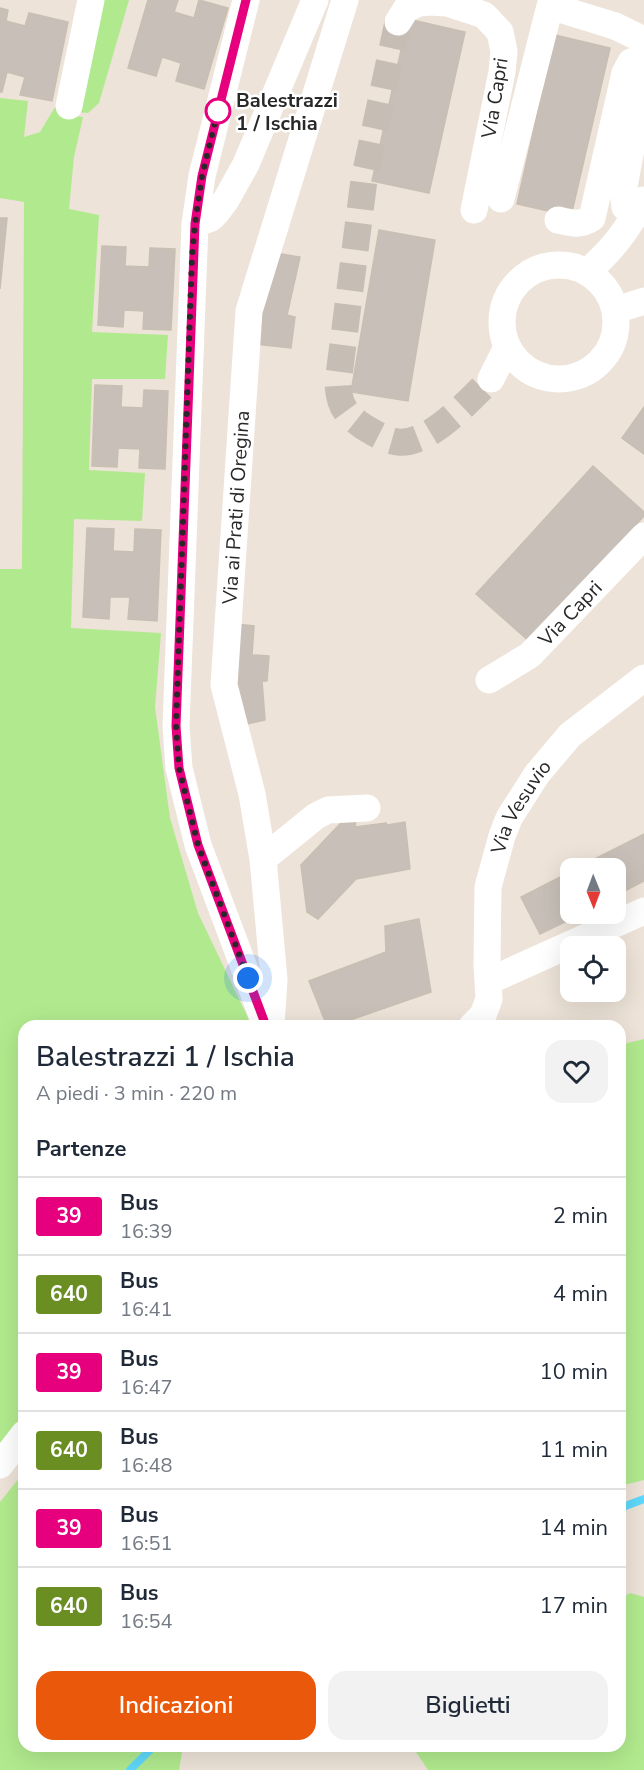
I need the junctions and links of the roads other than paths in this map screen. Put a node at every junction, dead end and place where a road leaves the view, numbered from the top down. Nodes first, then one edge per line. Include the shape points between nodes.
1 (91, 0) edge
2 (246, 0) edge
3 (315, 0) edge
4 (345, 0) edge
5 (551, 3) edge
6 (398, 22) tunnel mouth
7 (644, 40) edge
8 (644, 58) edge
9 (644, 80) edge
10 (69, 106) dead end
11 (501, 199) dead end
12 (640, 207) edge
13 (474, 210) dead end
14 (558, 220) dead end
15 (195, 224) junction
16 (587, 272) junction
17 (644, 301) edge
18 (616, 310) junction
19 (507, 347) junction
20 (491, 379) tunnel mouth
21 (644, 536) edge
22 (644, 678) edge
23 (489, 680) dead end
24 (367, 808) dead end
25 (263, 859) junction
26 (644, 911) edge
27 (644, 931) edge
28 (626, 939) edge
29 (560, 967) edge
30 (489, 990) junction
31 (265, 1020) edge
32 (271, 1020) edge
33 (479, 1020) edge
34 (18, 1442) edge
35 (0, 1465) edge

1 - 10 street
2 - 15 street via 202,176
3 - 15 street via 246,164 216,213
4 - 25 street, Via ai Prati di Oregina via 249,311 224,685 252,794
5 - 7 street, Via Capri
5 - 11 street, Via Capri
6 - 13 street, Via Capri via 406,9 419,3 447,3 484,15 500,32 504,51 502,72
8 - 14 street via 631,62 625,73 592,218 576,224
9 - 12 street via 623,192 625,207
12 - 16 street via 611,250
15 - 31 street via 177,714 179,768 198,845
16 - 18 street via 610,295
16 - 19 street via 552,265 520,280 502,311
17 - 18 street
18 - 19 street via 611,347 601,362 586,373 568,379 532,373
19 - 20 street
21 - 23 street, Via Capri via 530,655
22 - 30 street, Via Vesuvio via 570,735 537,774 509,818 488,887
24 - 25 street via 328,810
25 - 32 street, Via ai Prati di Oregina via 274,979
26 - 30 street
27 - 28 street
29 - 30 street
30 - 33 street
34 - 35 street

